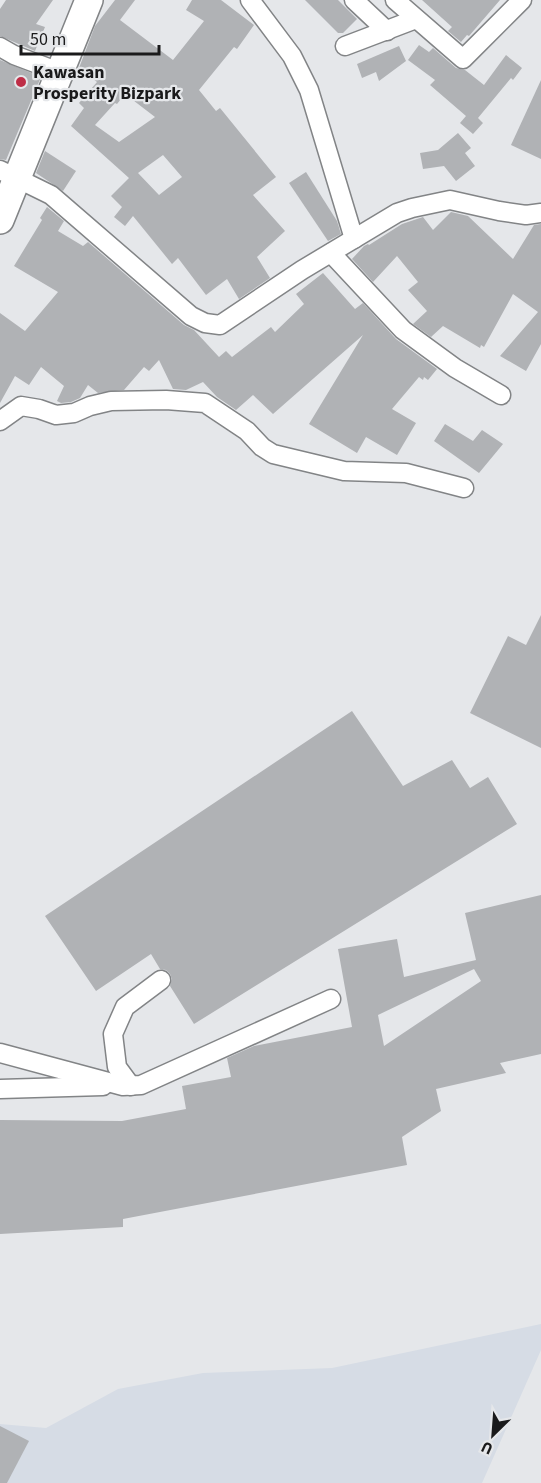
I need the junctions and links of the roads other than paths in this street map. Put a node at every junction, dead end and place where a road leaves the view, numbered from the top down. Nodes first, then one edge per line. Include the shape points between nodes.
1 (88, 0) edge
2 (250, 0) edge
3 (354, 0) edge
4 (395, 0) edge
5 (522, 0) edge
6 (416, 19) junction
7 (387, 31) junction
8 (345, 46) dead end
9 (0, 47) edge
10 (59, 72) junction
11 (8, 174) edge
12 (541, 213) edge
13 (0, 220) edge
14 (354, 239) junction
15 (331, 253) junction
16 (501, 395) dead end
17 (0, 421) edge
18 (464, 488) dead end
19 (161, 980) dead end
20 (331, 999) dead end
21 (0, 1053) edge
22 (127, 1086) junction
23 (0, 1089) edge

1 - 10 highway
2 - 14 street via 292,56 309,90
3 - 7 street
4 - 6 street
5 - 6 street via 463,59
6 - 7 street
7 - 8 street
9 - 10 street
10 - 11 highway
11 - 13 highway
11 - 15 street via 51,195 191,316 212,325 220,325
12 - 14 street via 526,215 457,201 442,202 397,213
14 - 15 street
15 - 16 street via 403,330
17 - 18 street via 21,406 57,415 111,401 205,404 248,430 273,454 344,471 406,473
19 - 22 street via 125,1007 113,1034 117,1067
20 - 22 street via 141,1085
21 - 22 street
22 - 23 street

